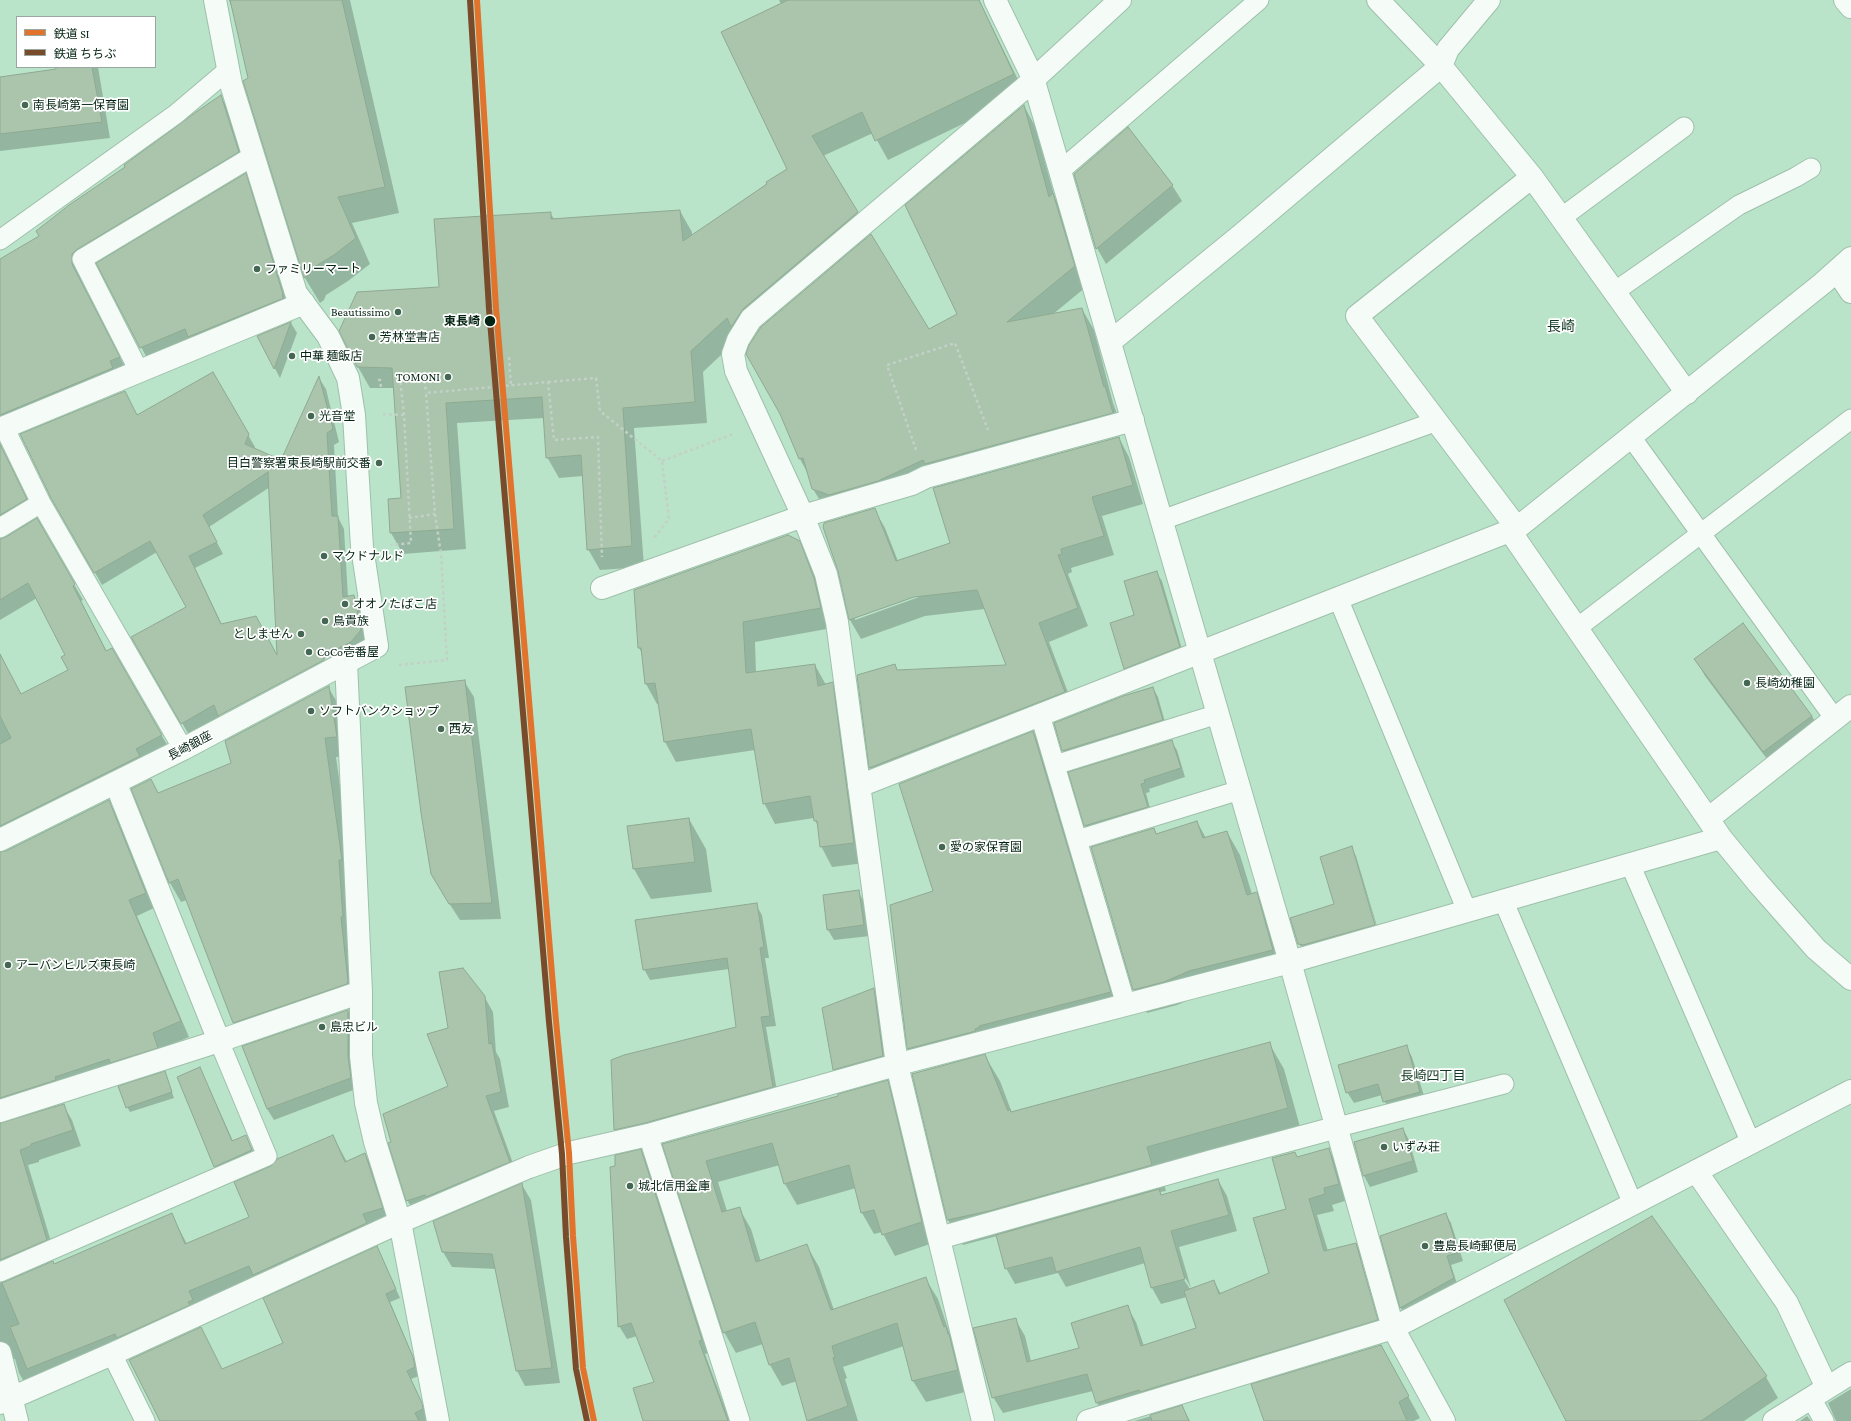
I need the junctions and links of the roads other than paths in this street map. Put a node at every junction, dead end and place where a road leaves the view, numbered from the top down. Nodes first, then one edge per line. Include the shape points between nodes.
1 (215, 0) edge
2 (995, 0) edge
3 (1120, 0) edge
4 (1259, 0) edge
5 (1378, 0) edge
6 (1489, 0) edge
7 (1845, 0) edge
8 (1851, 7) edge
9 (1441, 66) junction
10 (228, 70) junction
11 (1033, 78) junction
12 (1684, 127) dead end
13 (253, 156) junction
14 (1810, 168) dead end
15 (1060, 171) junction
16 (1532, 177) junction
17 (1561, 218) junction
18 (0, 240) edge
19 (1844, 264) edge
20 (1614, 292) junction
21 (1851, 292) edge
22 (304, 303) junction
23 (1110, 342) junction
24 (140, 371) junction
25 (1687, 393) junction
26 (1851, 419) edge
27 (1133, 420) junction
28 (1436, 421) junction
29 (2, 428) edge
30 (1631, 437) junction
31 (41, 503) junction
32 (803, 516) junction
33 (1162, 520) junction
34 (0, 528) edge
35 (1514, 530) junction
36 (1700, 532) junction
37 (602, 588) dead end
38 (1338, 598) junction
39 (1577, 628) junction
40 (1200, 653) junction
41 (346, 662) junction
42 (1847, 710) edge
43 (1218, 714) junction
44 (1040, 715) junction
45 (183, 749) junction
46 (1055, 765) junction
47 (116, 784) junction
48 (859, 786) junction
49 (1240, 790) junction
50 (1708, 818) junction
51 (1721, 838) junction
52 (0, 840) edge
53 (1077, 840) junction
54 (1630, 864) junction
55 (1503, 900) junction
56 (1467, 911) junction
57 (1290, 962) junction
58 (1851, 979) edge
59 (361, 992) junction
60 (1126, 1005) junction
61 (219, 1041) junction
62 (898, 1065) junction
63 (1504, 1084) dead end
64 (1851, 1090) edge
65 (0, 1111) edge
66 (1338, 1127) junction
67 (648, 1135) junction
68 (1751, 1143) junction
69 (1696, 1171) junction
70 (1633, 1204) junction
71 (400, 1222) junction
72 (939, 1238) junction
73 (0, 1272) edge
74 (1393, 1328) junction
75 (0, 1353) edge
76 (112, 1354) junction
77 (1851, 1373) edge
78 (1819, 1393) junction
79 (6, 1400) edge
80 (17, 1421) edge
81 (145, 1421) edge
82 (438, 1421) edge
83 (740, 1421) edge
84 (983, 1421) edge
85 (1088, 1421) edge
86 (1444, 1421) edge
87 (1774, 1421) edge
88 (1824, 1421) edge

1 - 10 street
2 - 11 street
3 - 11 street
4 - 15 lane
5 - 9 street
6 - 9 street via 1448,49
7 - 8 street
9 - 16 street
9 - 23 street
10 - 13 street
10 - 18 lane via 176,114
11 - 15 street
11 - 32 street via 751,319 738,340 733,354 736,371
12 - 17 lane
13 - 22 street via 296,293
13 - 24 lane via 82,259
14 - 20 lane via 1739,205
15 - 23 street
16 - 17 street
16 - 28 street via 1357,316
17 - 20 street
19 - 21 street
19 - 25 street
20 - 25 street
22 - 24 street
22 - 41 street, 長崎銀座 via 328,336 348,378 354,415 362,547 377,646
23 - 27 street
24 - 29 street
25 - 30 street
26 - 36 lane
27 - 32 street via 926,477 912,484
27 - 33 street
28 - 33 lane
28 - 35 street
29 - 31 lane
30 - 35 street
30 - 36 lane
31 - 34 lane
31 - 45 lane
32 - 37 street
32 - 48 street via 826,574 837,622
33 - 40 street
35 - 38 street
35 - 39 street
36 - 39 lane
36 - 42 lane
38 - 40 street
38 - 56 lane
39 - 50 street
40 - 43 street
40 - 44 street
41 - 45 street, 長崎銀座
41 - 59 street
42 - 50 street
43 - 46 lane
43 - 49 street
44 - 46 lane
44 - 48 street
45 - 47 street, 長崎銀座
46 - 53 lane
47 - 52 street, 長崎銀座
47 - 61 street
48 - 62 street
49 - 53 lane
49 - 57 street
50 - 51 street
51 - 54 street
51 - 58 street via 1816,949
53 - 60 lane
54 - 55 street
54 - 68 lane
55 - 56 street
55 - 70 lane
56 - 57 street
57 - 60 street
57 - 66 street
59 - 61 street
59 - 71 street via 361,1056 366,1103 375,1142
60 - 62 street
61 - 65 street
61 - 73 lane via 266,1156
62 - 67 street
62 - 72 street
63 - 66 lane
64 - 68 street
66 - 72 street
66 - 74 street
67 - 71 street via 569,1153 529,1167
67 - 83 lane
68 - 69 street
69 - 70 street
69 - 78 street via 1787,1302
70 - 74 street
71 - 76 street
71 - 82 street
72 - 84 street
74 - 85 street
74 - 86 street
75 - 79 street
76 - 79 street
76 - 81 lane
77 - 78 street
78 - 87 street
78 - 88 lane
79 - 80 street

